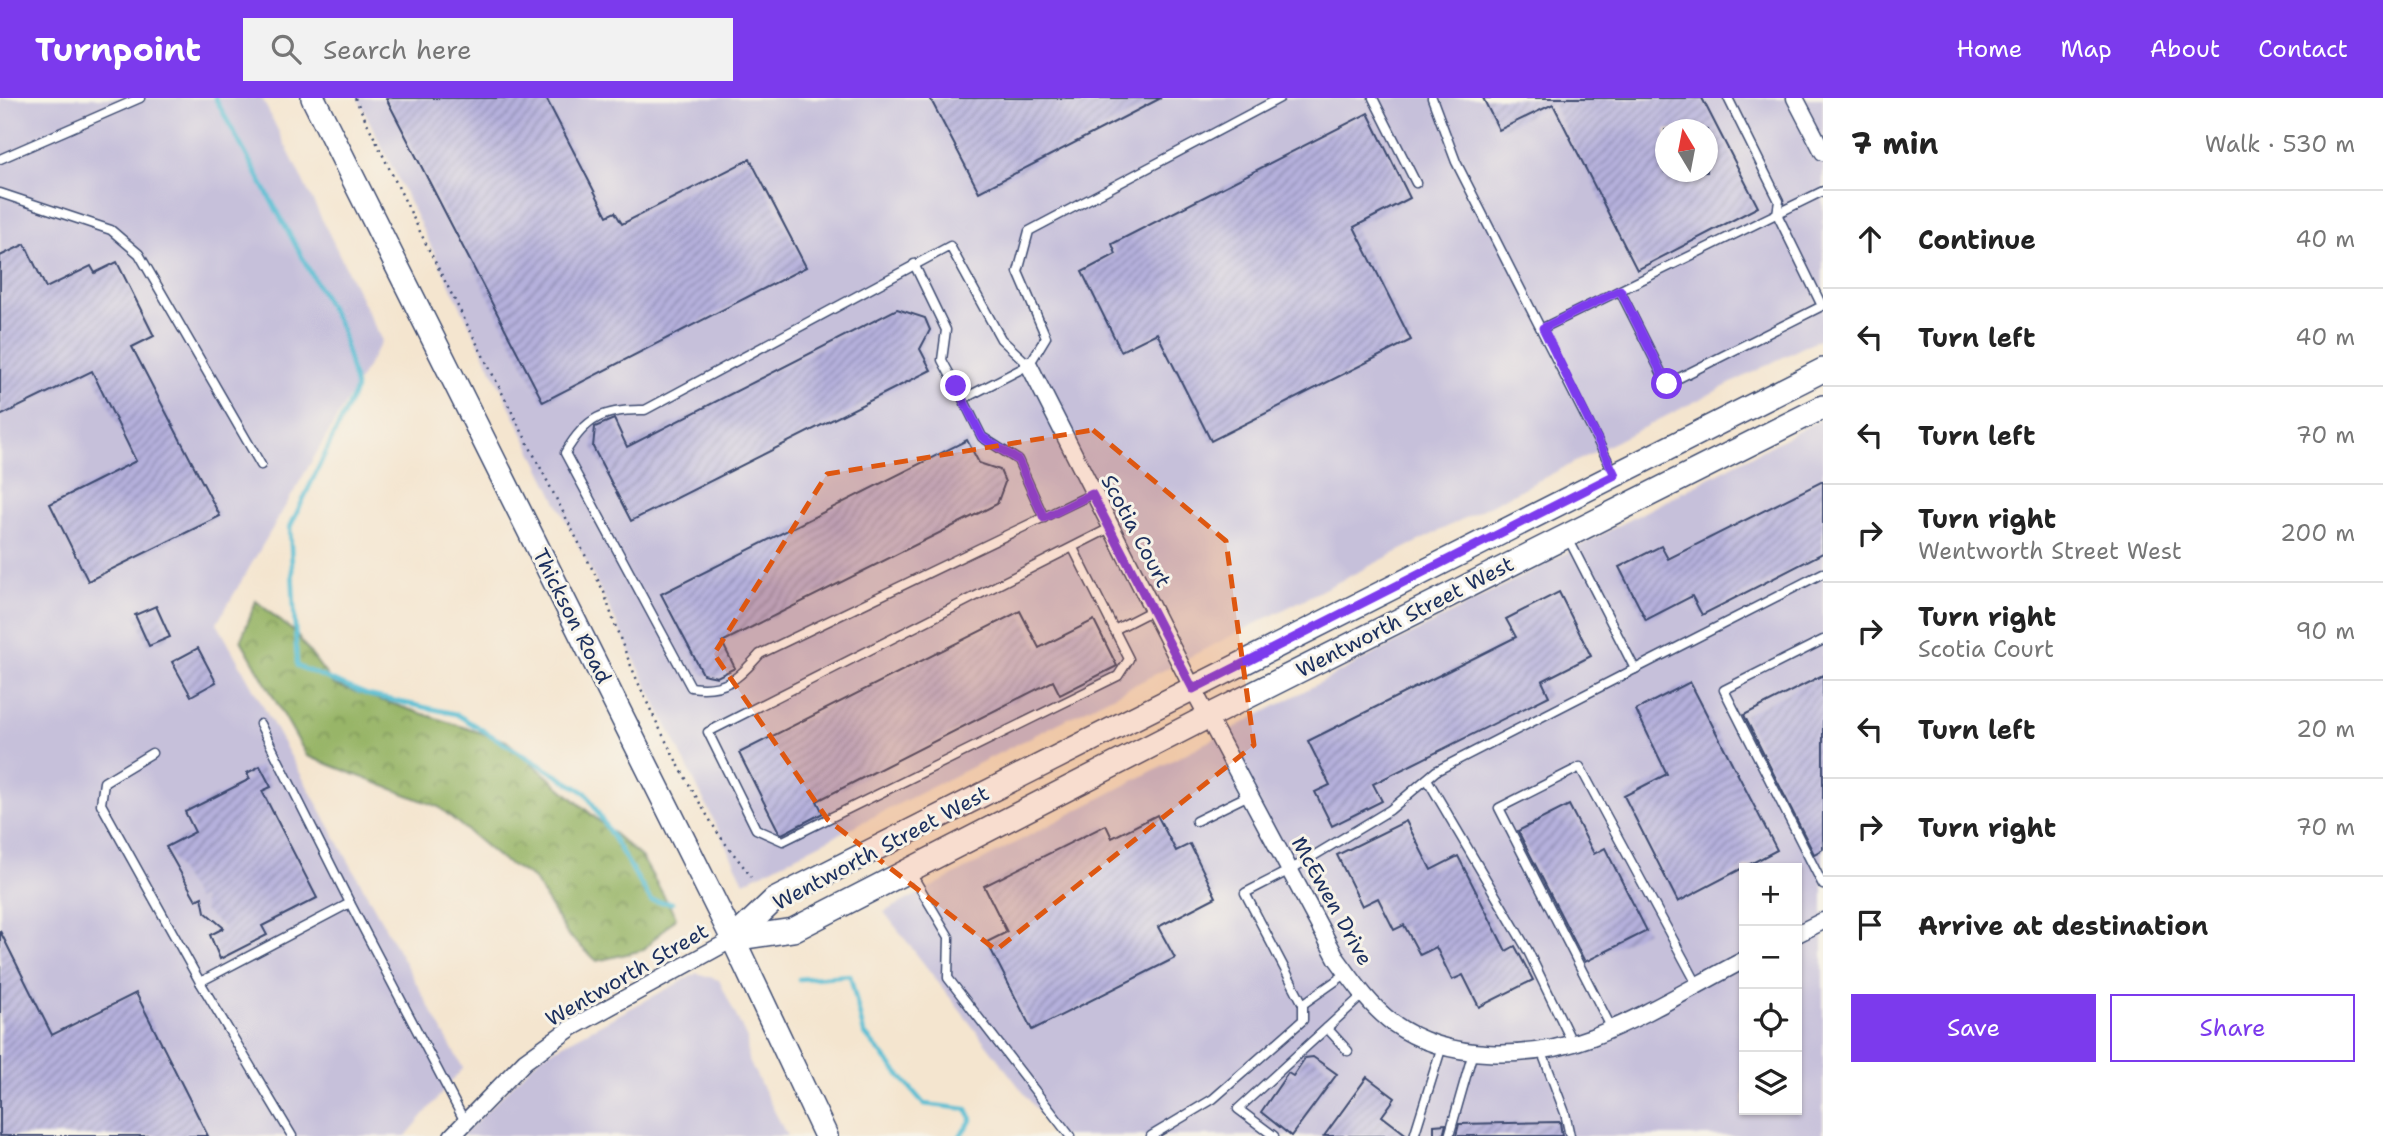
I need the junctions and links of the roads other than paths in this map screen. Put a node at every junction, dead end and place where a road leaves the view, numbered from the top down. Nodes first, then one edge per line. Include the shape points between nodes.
1 (139, 98) edge
2 (313, 98) edge
3 (1280, 98) edge
4 (1373, 98) edge
5 (1432, 98) edge
6 (1728, 98) edge
7 (1795, 98) edge
8 (1823, 152) edge
9 (0, 159) edge
10 (1416, 183) dead end
11 (1823, 191) edge
12 (0, 193) edge
13 (1777, 214) junction
14 (914, 264) junction
15 (1620, 290) junction
16 (1543, 328) junction
17 (1029, 365) junction
18 (1823, 370) edge
19 (963, 399) junction
20 (1823, 407) edge
21 (261, 465) dead end
22 (1615, 475) junction
23 (1092, 494) junction
24 (1044, 518) junction
25 (1110, 528) junction
26 (1567, 536) junction
27 (1073, 548) junction
28 (1823, 573) edge
29 (1153, 610) junction
30 (1114, 630) junction
31 (1823, 640) edge
32 (1635, 668) junction
33 (1193, 689) junction
34 (1207, 717) junction
35 (260, 724) dead end
36 (152, 753) dead end
37 (1427, 779) junction
38 (1250, 795) junction
39 (1196, 821) dead end
40 (910, 870) junction
41 (1290, 870) junction
42 (1822, 881) edge
43 (349, 903) junction
44 (1823, 921) edge
45 (1802, 932) edge
46 (733, 939) junction
47 (1739, 962) edge
48 (1348, 973) junction
49 (200, 982) junction
50 (1696, 984) junction
51 (1364, 994) junction
52 (1303, 1004) junction
53 (1611, 1027) junction
54 (1327, 1028) junction
55 (1572, 1042) junction
56 (1442, 1046) junction
57 (1540, 1048) junction
58 (1348, 1051) dead end
59 (1473, 1052) junction
60 (465, 1122) junction
61 (292, 1136) edge
62 (452, 1136) edge
63 (826, 1136) edge
64 (1070, 1136) edge
65 (1151, 1136) edge
66 (1274, 1136) edge
67 (1413, 1136) edge
68 (1449, 1136) edge
69 (1570, 1136) edge

1 - 9 lane
2 - 46 main road, Thickson Road
3 - 17 lane via 1029,231 1018,272 1046,337
4 - 10 lane
5 - 16 lane via 1457,162
6 - 13 lane via 1779,201
7 - 8 street
11 - 13 lane
12 - 21 lane via 111,230 139,254
13 - 15 lane
13 - 15 lane via 1822,306 1667,384
14 - 17 lane via 950,246 1001,339
14 - 19 lane via 946,331 942,360
14 - 24 lane via 645,410 613,409 579,429 565,453 691,687 713,690 741,676 760,654
15 - 16 lane
16 - 22 lane
17 - 19 lane
17 - 23 street, Scotia Court
18 - 22 main road, Wentworth Street West
19 - 24 lane via 982,437 1018,460
20 - 26 main road, Wentworth Street West
22 - 33 main road, Wentworth Street West
23 - 24 lane
23 - 25 street, Scotia Court
25 - 27 lane
25 - 29 street, Scotia Court
26 - 32 lane
26 - 34 main road, Wentworth Street West
27 - 30 lane
27 - 30 lane via 708,732 756,829 783,841 1118,676 1129,659
28 - 32 lane
29 - 30 lane
29 - 33 street, Scotia Court
31 - 42 lane via 1724,690
32 - 37 lane
33 - 34 street, Scotia Court
33 - 46 main road, Wentworth Street West via 774,900
34 - 38 street, McEwen Drive
34 - 40 main road, Wentworth Street West
35 - 43 lane
36 - 49 lane via 104,782 101,804
37 - 41 lane via 1391,810
37 - 55 lane via 1527,949
38 - 39 lane
38 - 41 street, McEwen Drive
40 - 46 main road, Wentworth Street West via 793,930
40 - 64 lane via 949,937 948,978
41 - 48 street, McEwen Drive
41 - 52 lane via 1245,893
43 - 49 lane
43 - 60 lane
44 - 45 street
46 - 60 street, Wentworth Street via 571,1028 525,1061
46 - 63 main road, Thickson Road
47 - 50 street, McEwen Drive
48 - 51 street, McEwen Drive
48 - 52 lane
49 - 61 lane
50 - 53 street, McEwen Drive
50 - 53 lane via 1580,767 1499,807
51 - 54 lane
51 - 56 street, McEwen Drive via 1393,1023
52 - 65 lane via 1303,1020 1213,1099
53 - 55 street, McEwen Drive
54 - 58 lane
54 - 66 lane via 1238,1109
55 - 57 street, McEwen Drive
56 - 59 street, McEwen Drive
56 - 67 lane
57 - 59 street, McEwen Drive
57 - 69 lane
59 - 68 lane
60 - 62 street, Wentworth Street

